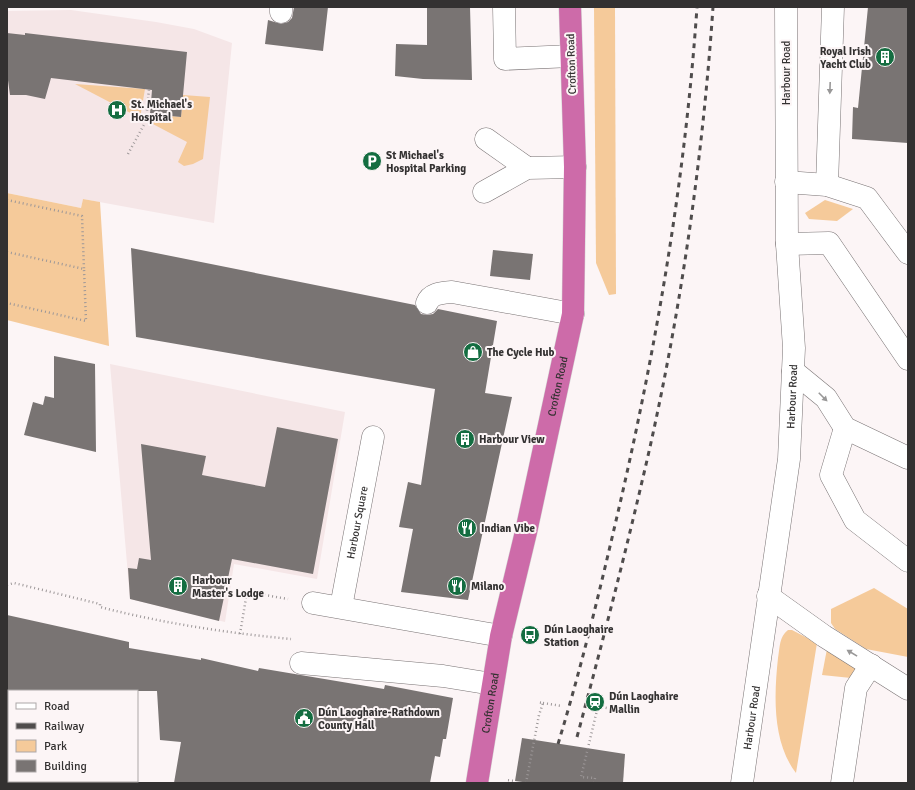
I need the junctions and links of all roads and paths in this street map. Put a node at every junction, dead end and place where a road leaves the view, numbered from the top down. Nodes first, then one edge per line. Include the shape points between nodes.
1 (504, 7) edge
2 (570, 7) edge
3 (786, 7) edge
4 (833, 7) edge
5 (571, 56) junction
6 (149, 89) dead end
7 (486, 139) dead end
8 (128, 154) dead end
9 (575, 167) junction
10 (527, 168) junction
11 (786, 182) junction
12 (827, 185) junction
13 (484, 192) dead end
14 (7, 200) edge
15 (787, 244) junction
16 (7, 252) edge
17 (908, 253) edge
18 (84, 269) junction
19 (7, 303) edge
20 (427, 303) dead end
21 (573, 314) junction
22 (908, 359) edge
23 (793, 371) junction
24 (845, 428) junction
25 (373, 437) dead end
26 (908, 458) edge
27 (908, 561) edge
28 (7, 585) edge
29 (264, 595) dead end
30 (768, 596) junction
31 (313, 602) dead end
32 (341, 607) junction
33 (122, 612) dead end
34 (240, 634) dead end
35 (501, 636) junction
36 (301, 663) dead end
37 (872, 665) junction
38 (492, 684) junction
39 (908, 689) edge
40 (537, 702) dead end
41 (543, 703) junction
42 (592, 705) dead end
43 (562, 706) dead end
44 (598, 706) junction
45 (624, 712) dead end
46 (516, 781) dead end
47 (749, 782) edge
48 (476, 783) edge
49 (506, 783) edge
50 (526, 783) edge
51 (594, 783) edge
52 (842, 783) edge

1 - 5 street via 505,59
2 - 5 highway, Crofton Road
3 - 11 street, Harbour Road
4 -> 12 street
5 - 9 highway, Crofton Road
6 - 8 path via 146,121
7 - 10 street
9 - 10 street
9 - 21 highway, Crofton Road
10 - 13 street
11 - 12 street
11 - 15 street, Harbour Road
12 - 17 street via 867,198
14 - 18 path via 82,216
15 - 22 street via 829,243
15 - 23 street, Harbour Road via 794,348
16 - 18 path
18 - 19 path via 86,321
20 - 21 street via 433,296 452,292
21 - 35 highway, Crofton Road
23 -> 24 street via 826,398
23 - 30 street, Harbour Road via 789,459
24 - 26 street
24 - 27 street via 831,475 855,520
25 - 32 street, Harbour Square
28 - 33 path via 14,583 100,604 100,607
29 - 34 path via 247,592
37 -> 30 street via 824,636
30 - 47 street, Harbour Road
31 - 32 street
32 - 35 street
35 - 38 highway, Crofton Road
36 - 38 street via 443,676
37 - 39 street
37 - 52 street via 856,688
38 - 48 highway, Crofton Road
40 - 41 path
41 - 43 path
41 - 50 path
42 - 44 path
44 - 45 path
44 - 51 path via 581,777 594,778
46 - 49 path via 507,780

